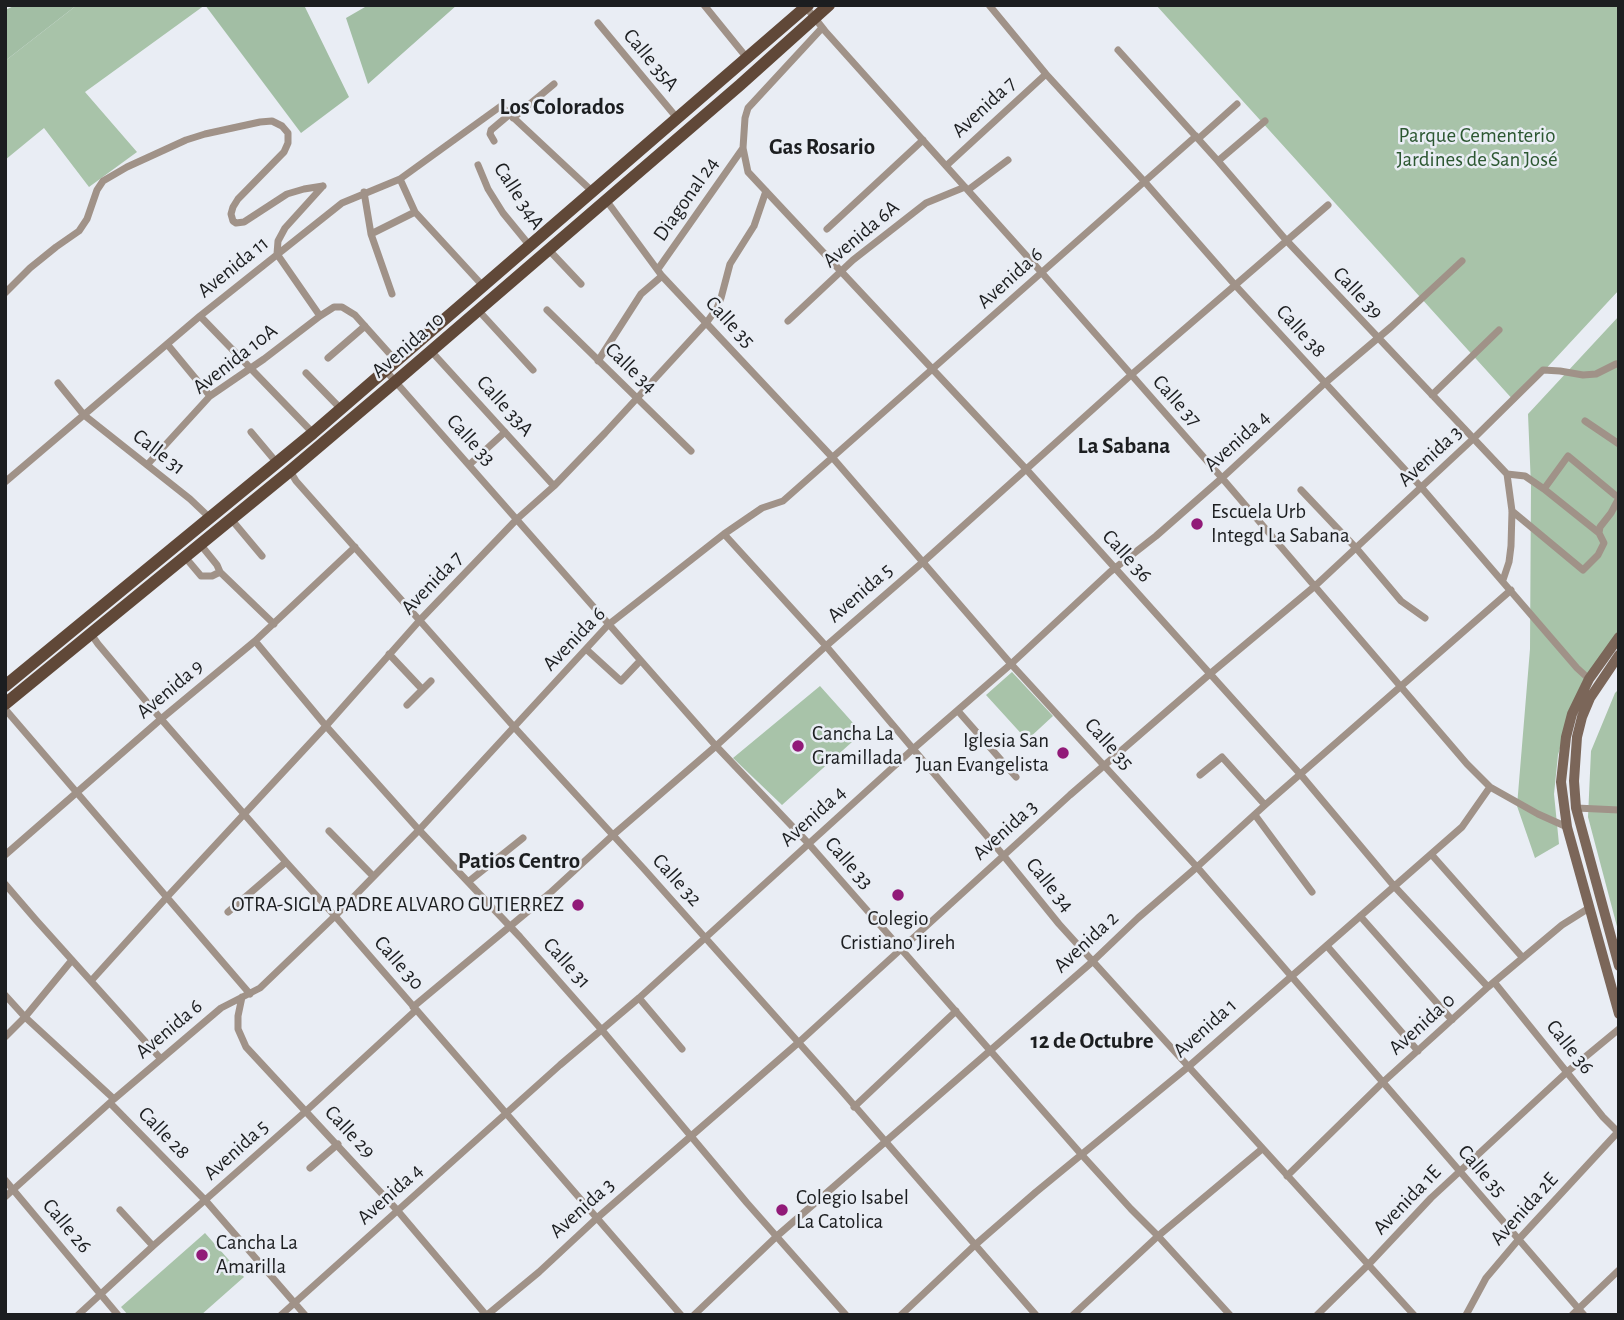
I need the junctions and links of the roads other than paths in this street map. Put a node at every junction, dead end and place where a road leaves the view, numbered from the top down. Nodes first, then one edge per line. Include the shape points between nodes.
1 (704, 5) edge
2 (829, 5) edge
3 (989, 5) edge
4 (813, 15) edge
5 (598, 23) dead end
6 (1118, 50) dead end
7 (747, 58) junction
8 (1046, 74) junction
9 (554, 84) dead end
10 (1237, 104) dead end
11 (512, 116) junction
12 (677, 118) junction
13 (1265, 121) dead end
14 (1197, 137) junction
15 (494, 141) dead end
16 (923, 141) junction
17 (743, 148) junction
18 (1008, 160) dead end
19 (1219, 161) junction
20 (478, 165) dead end
21 (946, 166) junction
22 (400, 179) junction
23 (1144, 181) junction
24 (966, 189) junction
25 (766, 191) junction
26 (365, 192) junction
27 (593, 192) junction
28 (606, 199) junction
29 (1328, 205) dead end
30 (415, 212) junction
31 (827, 229) dead end
32 (371, 234) junction
33 (1286, 240) junction
34 (530, 246) junction
35 (548, 249) junction
36 (276, 254) junction
37 (1462, 261) dead end
38 (842, 271) junction
39 (660, 273) junction
40 (1042, 273) junction
41 (581, 285) dead end
42 (1235, 285) junction
43 (483, 286) junction
44 (5, 293) edge
45 (392, 294) dead end
46 (478, 310) junction
47 (547, 310) dead end
48 (200, 316) junction
49 (320, 316) junction
50 (788, 321) dead end
51 (707, 322) junction
52 (365, 326) junction
53 (1499, 330) dead end
54 (1377, 339) junction
55 (167, 344) junction
56 (430, 351) junction
57 (328, 358) dead end
58 (598, 361) junction
59 (1616, 364) dead end
60 (401, 366) junction
61 (249, 368) junction
62 (934, 369) junction
63 (533, 370) dead end
64 (386, 371) junction
65 (306, 373) dead end
66 (1131, 375) junction
67 (395, 382) junction
68 (58, 383) dead end
69 (1325, 383) junction
70 (1432, 395) junction
71 (210, 396) junction
72 (636, 398) junction
73 (341, 409) junction
74 (84, 415) junction
75 (1585, 421) dead end
76 (251, 432) dead end
77 (505, 432) junction
78 (313, 433) junction
79 (1474, 439) junction
80 (1619, 444) edge
81 (691, 451) dead end
82 (832, 457) junction
83 (278, 463) junction
84 (469, 464) junction
85 (148, 465) junction
86 (1026, 469) junction
87 (290, 471) junction
88 (1507, 474) junction
89 (1222, 478) junction
90 (5, 482) edge
91 (554, 485) junction
92 (1421, 487) junction
93 (1545, 489) junction
94 (1301, 490) dead end
95 (1618, 495) edge
96 (1512, 511) junction
97 (210, 518) junction
98 (231, 519) junction
99 (517, 519) junction
100 (1599, 533) junction
101 (724, 534) junction
102 (200, 544) junction
103 (355, 547) junction
104 (1357, 549) junction
105 (262, 556) dead end
106 (185, 557) junction
107 (923, 562) junction
108 (1115, 569) junction
109 (220, 572) junction
110 (1503, 580) junction
111 (1315, 586) junction
112 (1511, 590) junction
113 (1424, 618) dead end
114 (420, 620) junction
115 (274, 624) junction
116 (608, 625) junction
117 (91, 634) junction
118 (1619, 637) edge
119 (255, 641) junction
120 (826, 646) junction
121 (586, 649) junction
122 (389, 654) junction
123 (1614, 655) edge
124 (640, 661) junction
125 (1011, 664) junction
126 (1210, 673) junction
127 (1589, 679) junction
128 (431, 681) dead end
129 (6, 683) edge
130 (1400, 686) junction
131 (422, 690) junction
132 (407, 705) dead end
133 (5, 707) edge
134 (958, 711) junction
135 (162, 719) junction
136 (326, 726) junction
137 (515, 728) junction
138 (716, 747) junction
139 (913, 749) junction
140 (1105, 766) junction
141 (1199, 775) dead end
142 (1301, 775) junction
143 (1016, 777) dead end
144 (1490, 787) junction
145 (78, 792) junction
146 (1265, 805) junction
147 (1576, 808) junction
148 (1619, 810) edge
149 (245, 814) junction
150 (1255, 815) junction
151 (1567, 827) junction
152 (419, 830) junction
153 (329, 831) dead end
154 (613, 835) junction
155 (523, 838) dead end
156 (808, 844) junction
157 (1431, 854) junction
158 (5, 855) edge
159 (1003, 855) junction
160 (286, 862) junction
161 (1197, 867) junction
162 (373, 876) junction
163 (468, 882) junction
164 (5, 884) edge
165 (1394, 886) junction
166 (1312, 892) dead end
167 (166, 897) junction
168 (1589, 908) junction
169 (229, 912) dead end
170 (335, 916) junction
171 (1360, 916) junction
172 (510, 927) junction
173 (705, 937) junction
174 (1326, 946) junction
175 (902, 950) junction
176 (1523, 958) junction
177 (72, 960) junction
178 (1092, 962) junction
179 (1619, 966) edge
180 (1290, 976) junction
181 (91, 981) junction
182 (1491, 985) junction
183 (5, 995) edge
184 (246, 995) junction
185 (639, 998) junction
186 (414, 1008) junction
187 (956, 1011) junction
188 (1619, 1014) edge
189 (25, 1017) junction
190 (1452, 1020) junction
191 (601, 1029) junction
192 (1619, 1029) edge
193 (5, 1037) edge
194 (798, 1043) junction
195 (682, 1049) dead end
196 (990, 1050) junction
197 (1418, 1051) junction
198 (161, 1059) junction
199 (1188, 1067) junction
200 (1567, 1072) junction
201 (1382, 1083) junction
202 (112, 1101) junction
203 (854, 1107) junction
204 (306, 1111) junction
205 (506, 1114) junction
206 (1618, 1133) edge
207 (691, 1136) junction
208 (884, 1141) junction
209 (338, 1144) junction
210 (1262, 1149) junction
211 (1081, 1154) junction
212 (310, 1168) dead end
213 (1459, 1172) junction
214 (1287, 1176) junction
215 (5, 1180) edge
216 (14, 1190) junction
217 (5, 1197) edge
218 (206, 1201) junction
219 (120, 1210) dead end
220 (397, 1210) junction
221 (597, 1218) junction
222 (777, 1236) junction
223 (1158, 1236) junction
224 (1519, 1239) junction
225 (975, 1245) junction
226 (153, 1246) junction
227 (1368, 1265) junction
228 (1619, 1270) edge
229 (101, 1294) junction
230 (294, 1303) junction
231 (1577, 1308) junction
232 (78, 1315) edge
233 (118, 1315) edge
234 (281, 1315) edge
235 (304, 1315) edge
236 (487, 1315) edge
237 (681, 1315) edge
238 (694, 1315) edge
239 (846, 1315) edge
240 (901, 1315) edge
241 (1036, 1315) edge
242 (1073, 1315) edge
243 (1230, 1315) edge
244 (1317, 1315) edge
245 (1414, 1315) edge
246 (1466, 1315) edge
247 (1572, 1315) edge
248 (1584, 1315) edge

1 - 7 street
2 - 4 main road, Avenida 10
3 - 8 street, Calle 38
4 - 7 main road, Avenida 10
4 - 16 street, Calle 37
4 - 17 street via 748,108
4 - 28 main road, Avenida 10 via 740,85
5 - 12 street, Calle 35A
6 - 14 street, Calle 39
7 - 12 main road, Avenida 10
8 - 21 street, Avenida 7
8 - 23 street, Calle 38
9 - 11 street
10 - 14 street, Avenida 6
11 - 15 street via 491,130
11 - 22 street, Avenida 11 via 500,106
11 - 27 street
12 - 27 main road, Avenida 10
13 - 19 street
14 - 19 street, Calle 39
14 - 23 street, Avenida 6
16 - 21 street, Calle 37
16 - 31 street
17 - 25 street, Calle 36 via 748,172
17 - 39 street, Diagonal 24
18 - 24 street, Avenida 6A
19 - 33 street, Calle 39
20 - 34 street, Calle 34A via 498,205
21 - 24 street, Calle 37
22 - 26 street, Avenida 11
22 - 30 street
23 - 40 street, Avenida 6
23 - 42 street, Calle 38
24 - 38 street, Avenida 6A via 926,203
24 - 40 street, Calle 37
25 - 38 street, Calle 36
25 - 51 street, Avenida 7 via 754,226 730,264 722,298
26 - 32 street
26 - 36 street, Avenida 11 via 342,203
27 - 34 main road, Avenida 10
28 - 35 main road, Avenida 10
28 - 39 street, Calle 35
29 - 33 street, Avenida 5
30 - 32 street
30 - 43 street
32 - 45 street
33 - 42 street, Avenida 5
33 - 54 street, Calle 39
34 - 43 main road, Avenida 10
35 - 41 street
35 - 46 main road, Avenida 10
36 - 44 street via 285,228 323,186 288,194 244,222 233,221 231,214 238,199 287,148 288,134 272,121 186,140 103,181 79,231
36 - 48 street, Avenida 11
36 - 49 street
37 - 54 street, Avenida 4
38 - 50 street, Avenida 6A
38 - 62 street, Calle 36
39 - 51 street, Calle 35
39 - 58 street, Diagonal 24
40 - 62 street, Avenida 6
40 - 66 street, Calle 37
42 - 66 street, Avenida 5
42 - 69 street, Calle 38
43 - 60 main road, Avenida 10
46 - 56 main road, Avenida 10
46 - 63 street
47 - 58 street, Calle 34
48 - 55 street, Avenida 11
48 - 61 street
49 - 52 street, Avenida 10A via 342,307
49 - 61 street, Avenida 10A
51 - 72 street, Avenida 7
51 - 82 street, Calle 35
52 - 57 street
52 - 60 street
53 - 70 street
54 - 69 street, Avenida 4
54 - 70 street, Calle 39
55 - 71 street
55 - 74 street, Avenida 11
56 - 60 main road, Avenida 10
56 - 77 street, Calle 33A
58 - 72 street, Calle 34
59 - 79 street, Avenida 3 via 1595,374 1544,370
60 - 64 main road, Avenida 10
60 - 67 main road, Avenida 10
61 - 71 street, Avenida 10A
61 - 78 street
62 - 82 street, Avenida 6
62 - 86 street, Calle 36
64 - 67 street, Calle 33
64 - 73 main road, Avenida 10
65 - 73 street
66 - 86 street, Avenida 5
66 - 89 street, Calle 37
67 - 84 street, Calle 33
67 - 87 main road, Avenida 10
68 - 74 street, Calle 31
69 - 89 street, Avenida 4
69 - 92 street, Calle 38
70 - 79 street, Calle 39
71 - 85 street, Avenida 10A
72 - 81 street, Calle 34
72 - 91 street, Avenida 7
73 - 78 main road, Avenida 10
74 - 85 street, Calle 31
74 - 90 street, Avenida 11
75 - 80 street
76 - 83 street
77 - 84 street
77 - 91 street, Calle 33A
78 - 83 main road, Avenida 10
79 - 88 street, Calle 39
79 - 92 street, Avenida 3
82 - 101 street, Avenida 6 via 783,501 762,508
82 - 107 street, Calle 35
83 - 97 main road, Avenida 10
84 - 99 street, Calle 33
85 - 97 street, Calle 31
86 - 107 street, Avenida 5
86 - 108 street, Calle 36
87 - 98 main road, Avenida 10
87 - 103 street, Calle 32
88 - 93 street via 1525,476
88 - 96 street
89 - 108 street, Avenida 4
89 - 111 street, Calle 37
91 - 99 street, Avenida 7
92 - 104 street, Avenida 3
92 - 110 street, Calle 38
93 - 95 street via 1568,456
93 - 100 street
94 - 104 street
95 - 100 street
96 - 100 street via 1583,570 1604,543
96 - 110 street via 1509,562
97 - 129 main road, Avenida 10
98 - 102 main road, Avenida 10
98 - 105 street
99 - 114 street, Avenida 7
99 - 116 street, Calle 33
101 - 116 street, Avenida 6
101 - 120 street, Calle 34
102 - 106 main road, Avenida 10
102 - 109 street
103 - 114 street, Calle 32
103 - 115 street, Avenida 9
104 - 111 street, Avenida 3
104 - 113 street via 1401,601
106 - 109 street via 201,576
106 - 117 main road, Avenida 10
107 - 120 street, Avenida 5
107 - 125 street, Calle 35
108 - 125 street, Avenida 4
108 - 126 street, Calle 36
109 - 115 street
110 - 112 street, Calle 38
111 - 126 street, Avenida 3
111 - 130 street, Calle 37
112 - 127 street, Calle 38
112 - 130 street, Avenida 2
114 - 122 street, Avenida 7
114 - 137 street, Calle 32
115 - 119 street, Avenida 9
116 - 121 street, Avenida 6
116 - 124 street, Calle 33
117 - 133 main road, Avenida 10
117 - 135 street, Calle 30
118 - 123 main road
119 - 135 street, Avenida 9
119 - 136 street, Calle 31
120 - 138 street, Avenida 5
120 - 139 street, Calle 34
121 - 124 street via 621,681
121 - 137 street, Avenida 6
122 - 131 street
122 - 136 street, Avenida 7
123 - 127 main road
123 - 147 main road via 1590,698 1577,737
124 - 138 street, Calle 33
125 - 134 street, Avenida 4
125 - 140 street, Calle 35
126 - 140 street, Avenida 3
126 - 142 street, Calle 36
127 - 151 main road via 1566,737 1561,782
128 - 131 street
130 - 142 street, Avenida 2
130 - 144 street, Calle 37
131 - 132 street
133 - 145 street
134 - 139 street, Avenida 4
134 - 143 street
135 - 145 street, Avenida 9
135 - 149 street, Calle 30
136 - 149 street, Avenida 7
136 - 152 street, Calle 31
137 - 152 street, Avenida 6
137 - 154 street, Calle 32
138 - 154 street, Avenida 5
138 - 156 street, Calle 33
139 - 156 street, Avenida 4
139 - 159 street, Calle 34
140 - 159 street, Avenida 3
140 - 161 street, Calle 35
141 - 146 street via 1222,757
142 - 146 street, Avenida 2
142 - 165 street, Calle 36
144 - 151 street, Calle 37
144 - 157 street, Avenida 1 via 1462,827
145 - 158 street, Avenida 9
145 - 167 street
146 - 150 street, Avenida 2
147 - 148 street
147 - 179 main road
149 - 160 street, Calle 30
149 - 167 street, Avenida 7
150 - 161 street, Avenida 2
150 - 166 street
151 - 168 main road
152 - 162 street, Avenida 6
152 - 163 street, Calle 31
153 - 162 street
154 - 172 street, Avenida 5
154 - 173 street, Calle 32
155 - 163 street
156 - 173 street, Avenida 4
156 - 175 street, Calle 33
157 - 165 street, Avenida 1
157 - 176 street
159 - 175 street, Avenida 3
159 - 178 street, Calle 34
160 - 169 street
160 - 170 street, Calle 30
161 - 178 street, Avenida 2
161 - 180 street, Calle 35
162 - 170 street, Avenida 6
163 - 172 street, Calle 31
164 - 177 street
165 - 171 street, Avenida 1
165 - 182 street, Calle 36
167 - 181 street, Avenida 7
167 - 184 street
168 - 176 street, Avenida 0
168 - 188 main road
170 - 184 street, Avenida 6 via 260,988
170 - 186 street, Calle 30
171 - 174 street, Avenida 1
171 - 190 street
172 - 186 street, Avenida 5
172 - 191 street, Calle 31
173 - 185 street, Avenida 4
173 - 194 street, Calle 32
174 - 180 street, Avenida 1
174 - 197 street
175 - 187 street, Calle 33
175 - 194 street, Avenida 3
176 - 182 street, Avenida 0
177 - 181 street
177 - 189 street
178 - 196 street, Avenida 2
178 - 199 street, Calle 34
180 - 199 street, Avenida 1
180 - 201 street, Calle 35
181 - 198 street
182 - 190 street, Avenida 0
182 - 200 street, Calle 36
183 - 189 street, Calle 28
184 - 198 street, Avenida 6 via 220,1008
184 - 204 street, Calle 29 via 238,1016 246,1047
185 - 191 street, Avenida 4
185 - 195 street
186 - 204 street, Avenida 5
186 - 205 street, Calle 30
187 - 196 street, Calle 33
187 - 203 street
189 - 193 street
189 - 202 street, Calle 28
190 - 197 street, Avenida 0
191 - 205 street, Avenida 4
191 - 207 street, Calle 31
192 - 200 street, Avenida 1E
194 - 203 street, Calle 32
194 - 207 street, Avenida 3
196 - 208 street, Avenida 2
196 - 211 street, Calle 33
197 - 201 street, Avenida 0
198 - 202 street, Avenida 6
199 - 210 street, Calle 34
199 - 211 street, Avenida 1
200 - 206 street, Calle 36
200 - 213 street, Avenida 1E
201 - 213 street, Calle 35
201 - 214 street, Avenida 0
202 - 216 street, Avenida 6
202 - 218 street, Calle 28
203 - 208 street, Calle 32
204 - 209 street, Calle 29
204 - 218 street, Avenida 5
205 - 220 street, Avenida 4
205 - 221 street, Calle 30
206 - 224 street, Avenida 2E
207 - 221 street, Avenida 3
207 - 222 street, Calle 31
208 - 222 street, Avenida 2
208 - 225 street, Calle 32
209 - 212 street
209 - 220 street, Calle 29
210 - 214 street, Calle 34
210 - 223 street
211 - 223 street, Calle 33
211 - 225 street, Avenida 1
213 - 224 street, Calle 35
213 - 227 street, Avenida 1E
214 - 227 street, Calle 34
215 - 216 street, Calle 26
216 - 217 street, Avenida 6
216 - 229 street, Calle 26
218 - 226 street, Avenida 5
218 - 230 street, Calle 28
219 - 226 street
220 - 230 street, Avenida 4
220 - 236 street, Calle 29
221 - 236 street, Avenida 3
221 - 237 street, Calle 30
222 - 238 street, Avenida 2
222 - 239 street, Calle 31
223 - 242 street
223 - 243 street, Calle 33
224 - 231 street, Calle 35
224 - 246 street, Avenida 2E via 1486,1278
225 - 240 street, Avenida 1
225 - 241 street, Calle 32
226 - 229 street, Avenida 5
227 - 244 street, Avenida 1E
227 - 245 street, Calle 34
228 - 231 street
229 - 232 street, Avenida 5
229 - 233 street, Calle 26
230 - 234 street, Avenida 4
230 - 235 street, Calle 28
231 - 247 street
231 - 248 street, Calle 35

